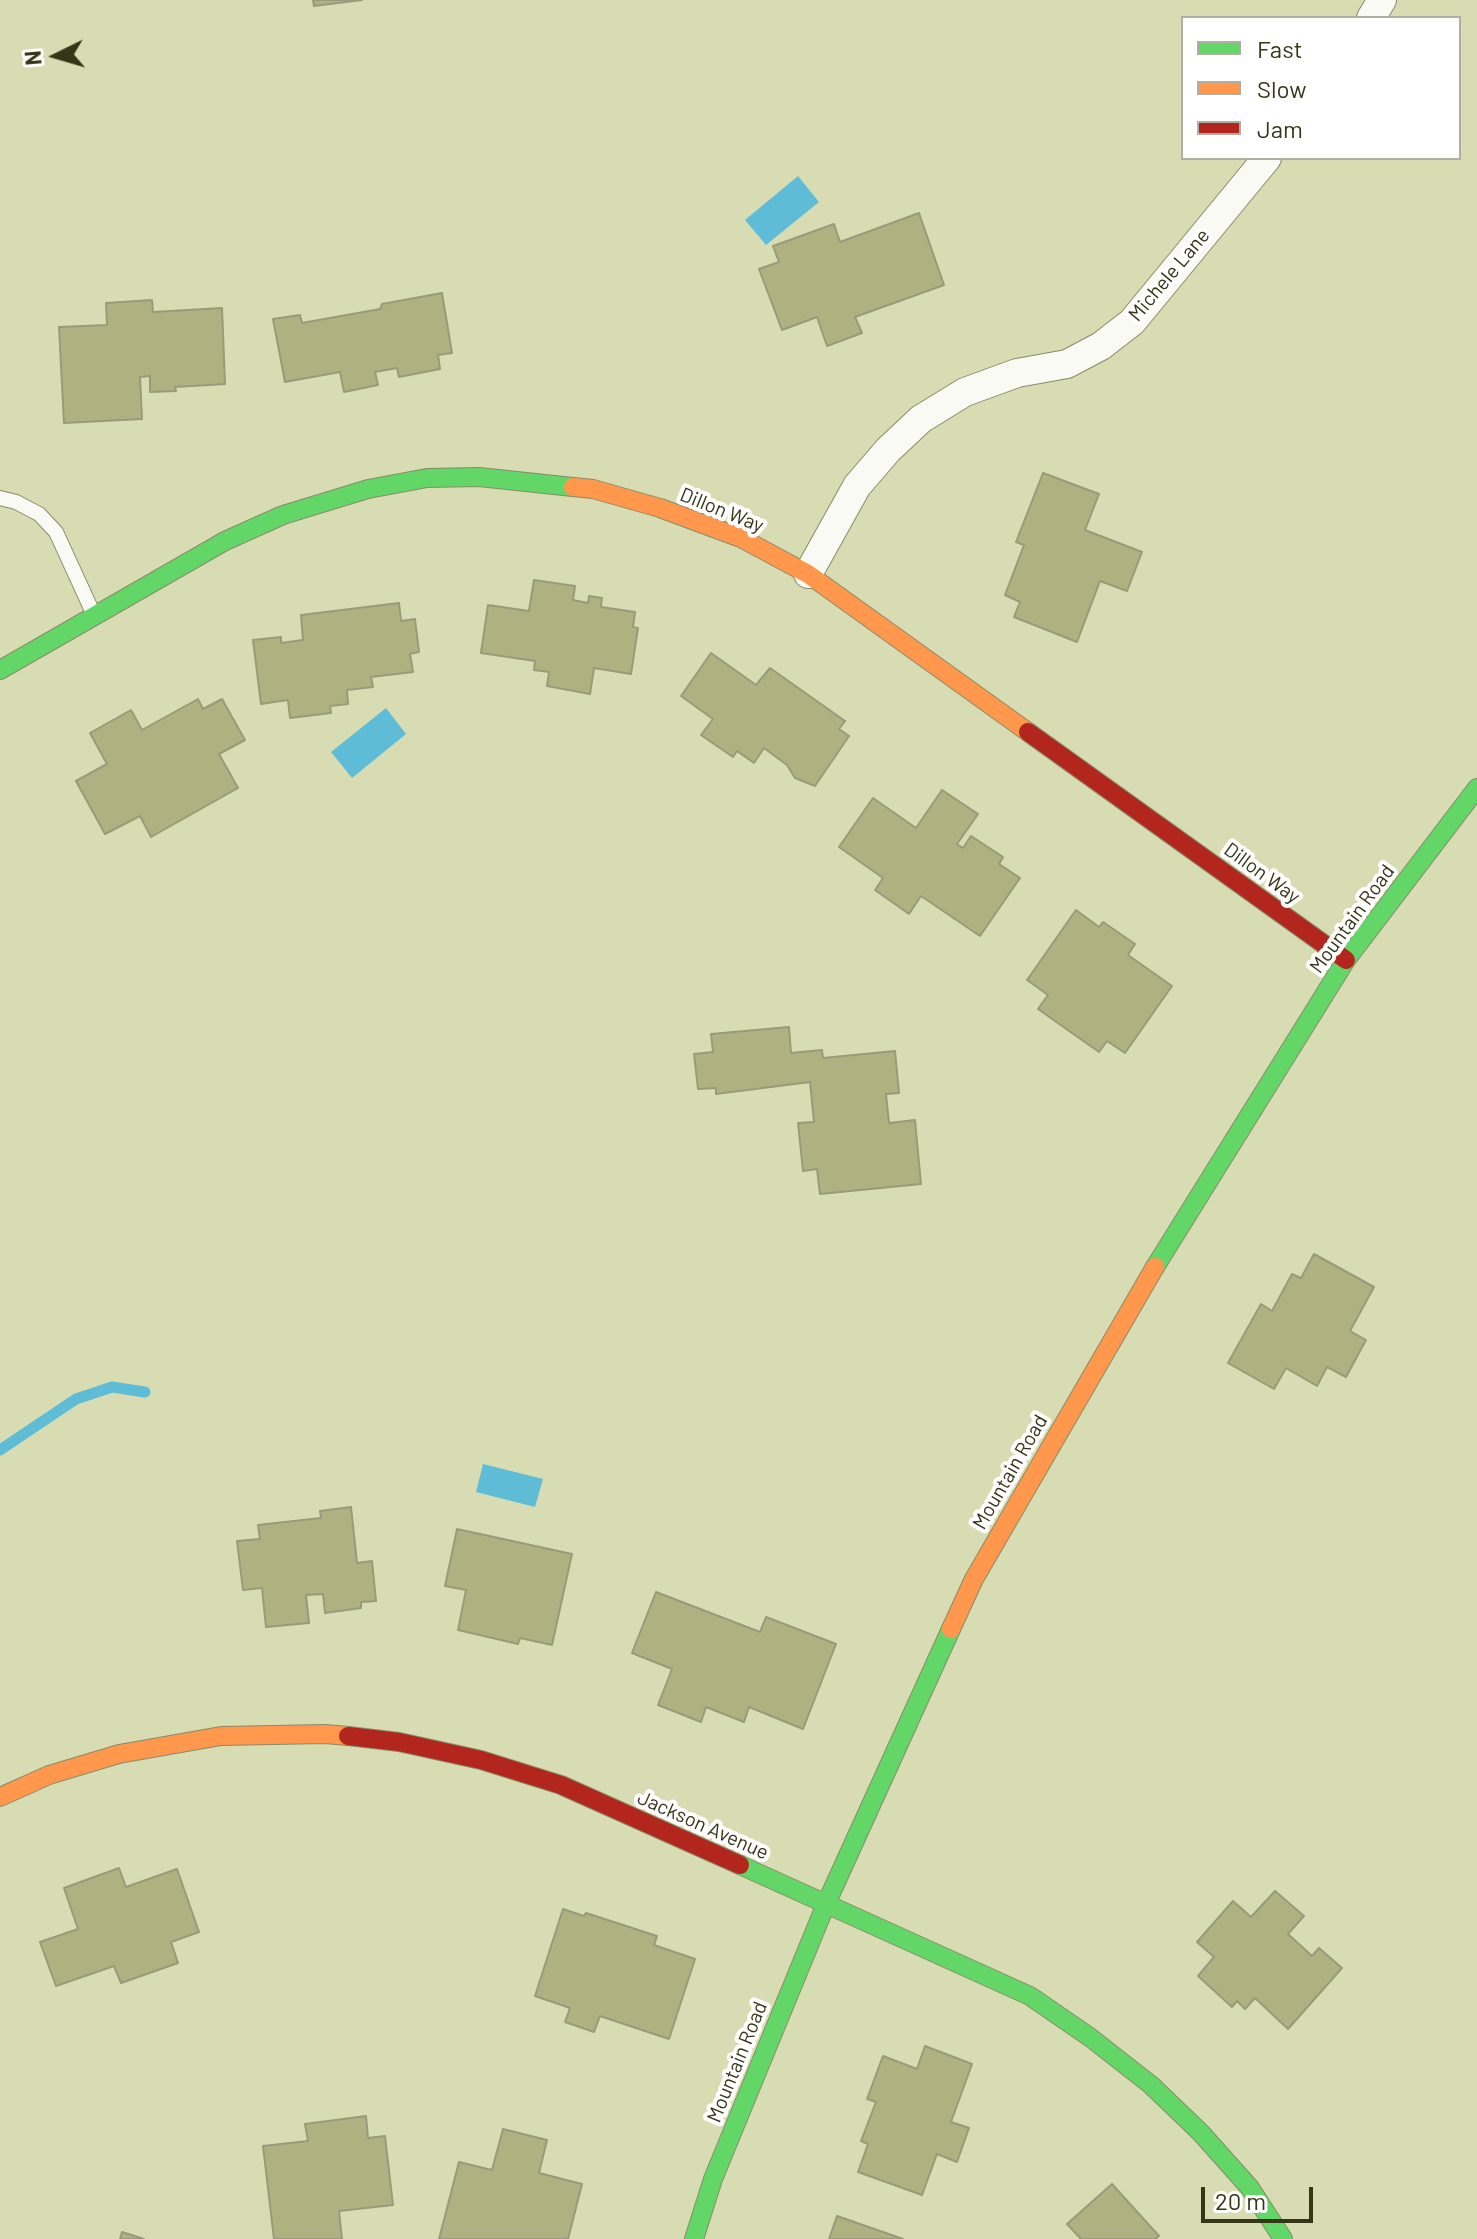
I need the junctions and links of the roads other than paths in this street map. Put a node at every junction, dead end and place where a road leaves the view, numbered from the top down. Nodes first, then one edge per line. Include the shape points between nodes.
1 (1265, 160) edge
2 (0, 498) edge
3 (808, 574) junction
4 (94, 616) junction
5 (0, 670) edge
6 (1477, 788) edge
7 (1346, 960) junction
8 (0, 1797) edge
9 (826, 1904) junction
10 (694, 2239) edge
11 (1283, 2239) edge

1 - 3 street, Michele Lane via 1132,322 1101,346 1067,364 1017,373 965,392 921,419 857,486
2 - 4 lane via 39,514 56,532
3 - 4 street, Dillon Way via 741,538 593,489 479,477 427,478 368,489 283,515 225,541
3 - 7 street, Dillon Way
4 - 5 street, Dillon Way
6 - 7 street, Mountain Road
7 - 9 street, Mountain Road via 1135,1299 974,1579
8 - 9 street, Jackson Avenue via 49,1775 119,1754 221,1736 325,1734 399,1742 561,1785
9 - 10 street, Mountain Road via 713,2179
9 - 11 street, Jackson Avenue via 1030,1996 1091,2038 1201,2133 1250,2188

